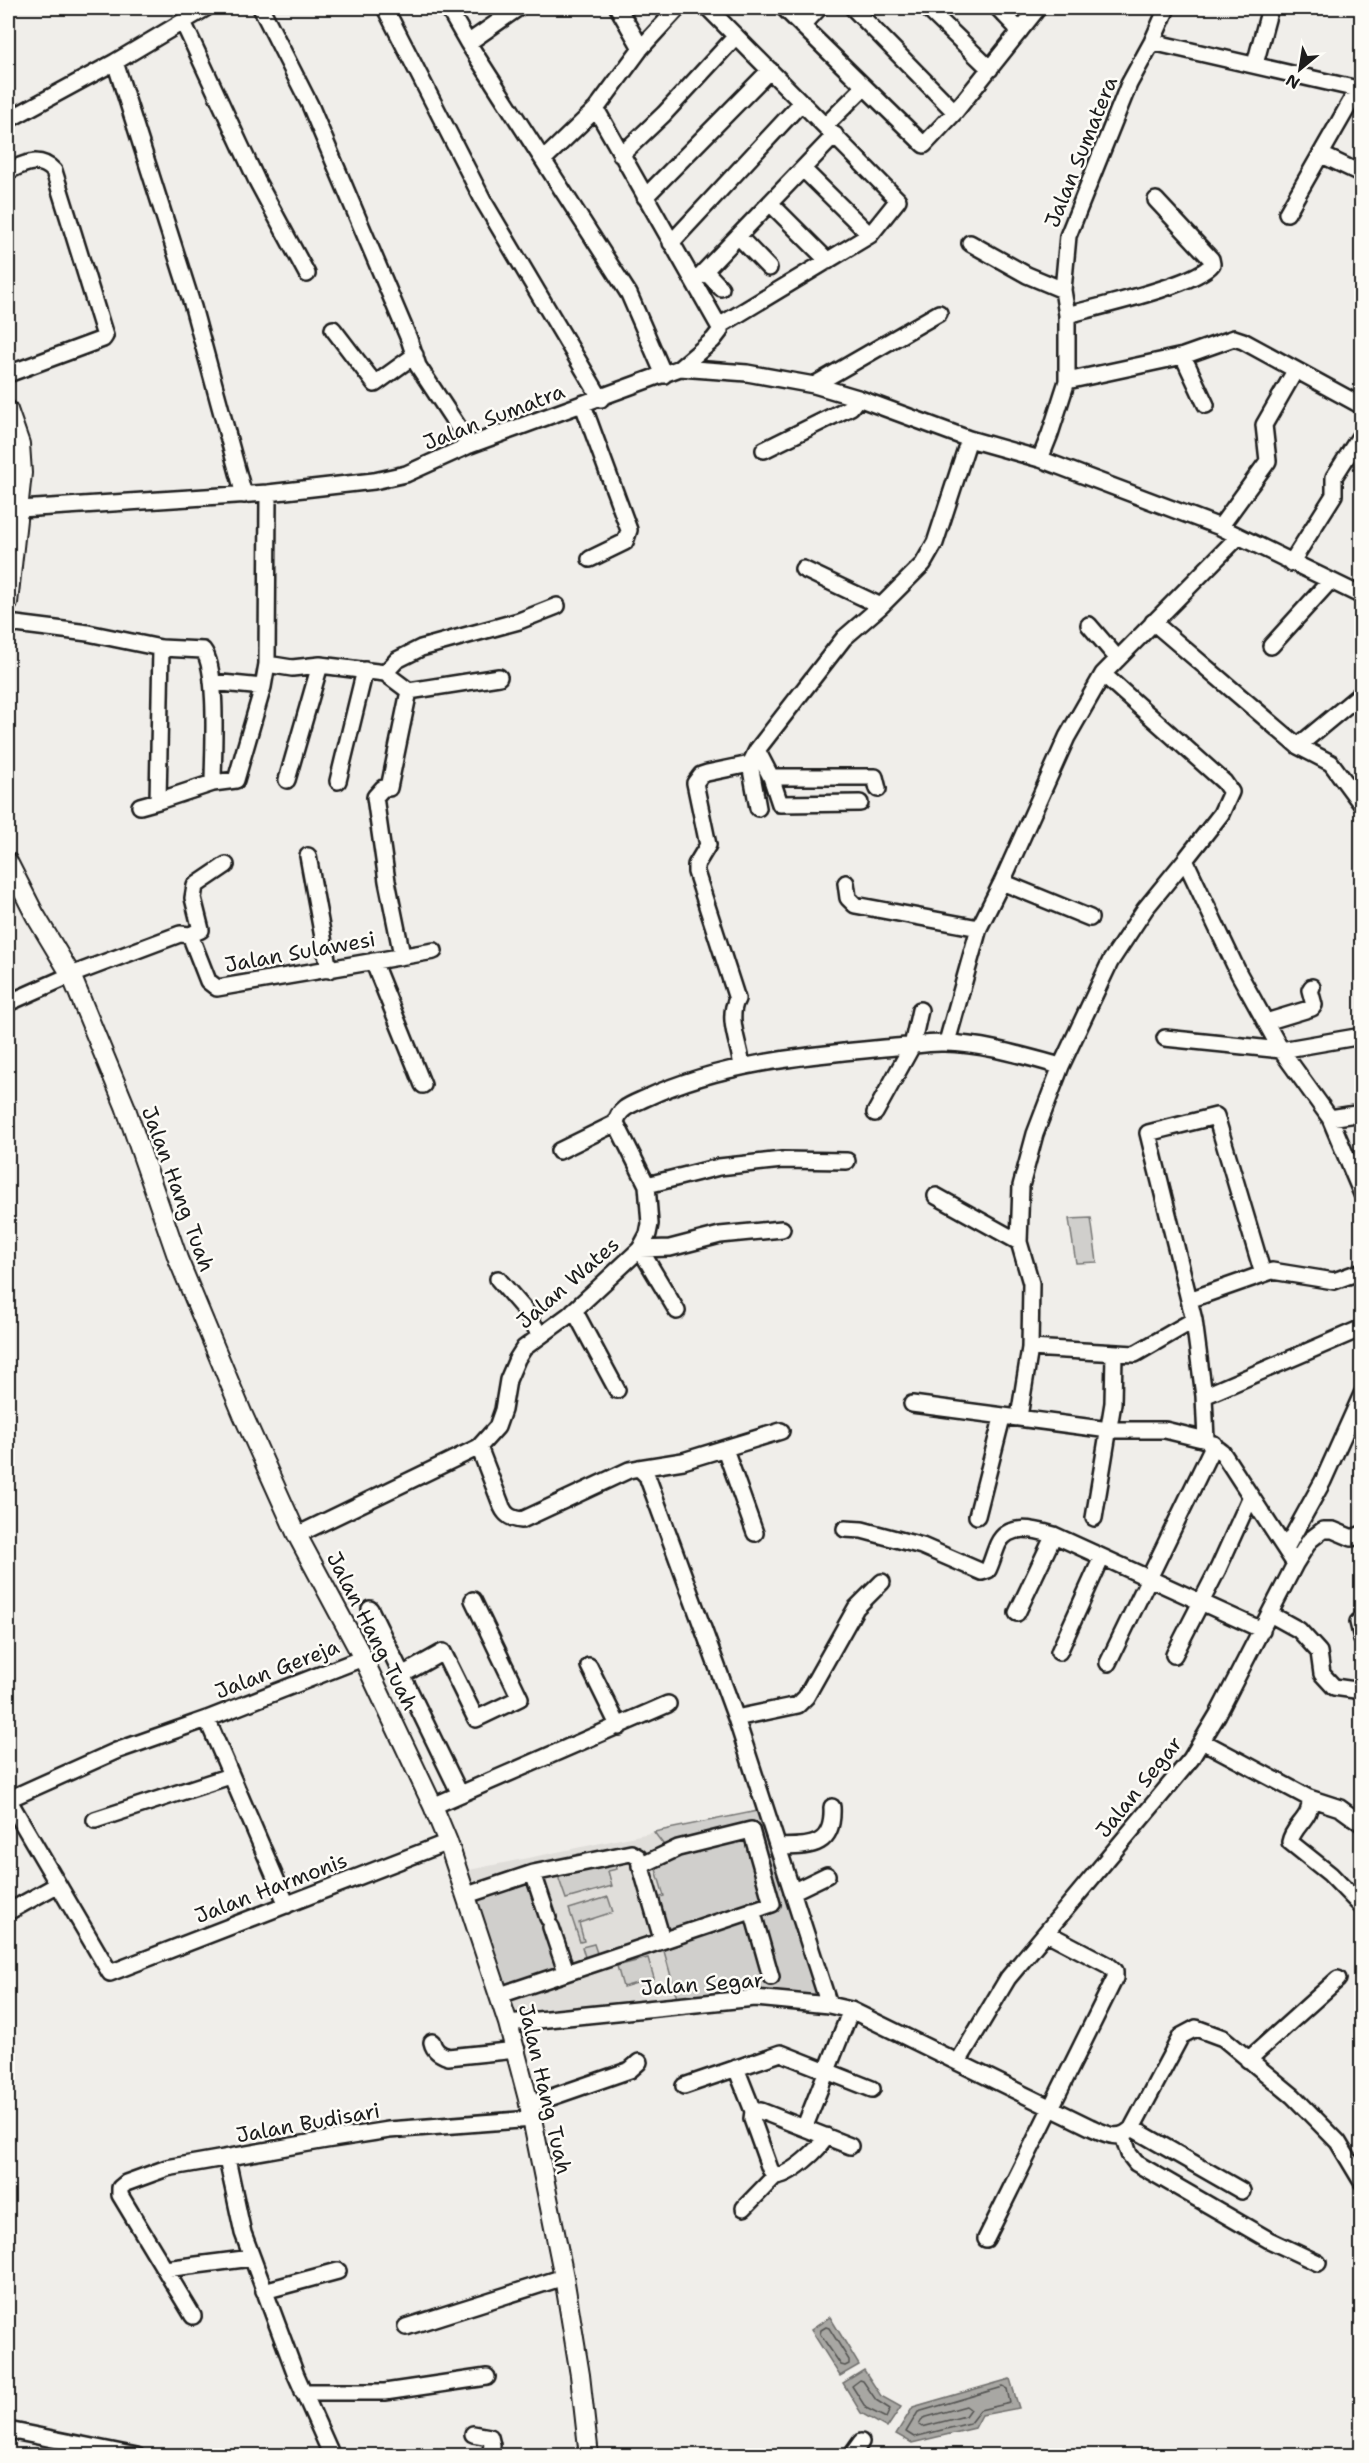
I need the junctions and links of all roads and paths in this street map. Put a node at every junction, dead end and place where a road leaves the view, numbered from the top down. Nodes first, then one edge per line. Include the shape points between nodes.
1 (206, 8) edge
2 (261, 8) edge
3 (385, 8) edge
4 (448, 8) edge
5 (518, 8) edge
6 (618, 8) edge
7 (678, 8) edge
8 (708, 8) edge
9 (784, 8) edge
10 (819, 8) edge
11 (853, 8) edge
12 (927, 8) edge
13 (998, 8) edge
14 (1038, 8) edge
15 (1167, 8) edge
16 (1269, 8) edge
17 (183, 22) junction
18 (802, 26) junction
19 (1020, 31) junction
20 (736, 36) junction
21 (1152, 42) junction
22 (468, 43) junction
23 (641, 48) junction
24 (115, 62) junction
25 (1254, 64) junction
26 (990, 69) junction
27 (770, 70) junction
28 (863, 88) junction
29 (1360, 89) edge
30 (802, 102) junction
31 (596, 109) junction
32 (955, 112) junction
33 (8, 120) edge
34 (830, 131) junction
35 (621, 155) junction
36 (1322, 155) junction
37 (543, 160) junction
38 (803, 169) junction
39 (8, 171) edge
40 (1362, 174) edge
41 (645, 197) junction
42 (1156, 200) dead end
43 (770, 203) junction
44 (1287, 213) dead end
45 (870, 235) junction
46 (738, 236) junction
47 (671, 243) junction
48 (970, 243) dead end
49 (828, 261) junction
50 (770, 268) dead end
51 (705, 270) junction
52 (307, 274) dead end
53 (694, 282) junction
54 (721, 288) dead end
55 (1063, 290) junction
56 (939, 313) dead end
57 (1067, 315) junction
58 (719, 326) junction
59 (333, 329) dead end
60 (415, 355) junction
61 (1183, 356) junction
62 (680, 368) junction
63 (1295, 370) junction
64 (8, 374) edge
65 (664, 375) junction
66 (1067, 381) junction
67 (814, 385) junction
68 (858, 398) junction
69 (601, 399) junction
70 (584, 405) junction
71 (1206, 405) dead end
72 (1362, 406) edge
73 (8, 410) edge
74 (1362, 433) edge
75 (969, 439) junction
76 (471, 445) junction
77 (764, 450) dead end
78 (1040, 459) junction
79 (268, 493) junction
80 (244, 495) junction
81 (20, 508) junction
82 (1220, 527) junction
83 (12, 534) edge
84 (1238, 537) junction
85 (590, 559) dead end
86 (1292, 563) junction
87 (803, 569) dead end
88 (1330, 581) junction
89 (8, 592) edge
90 (1362, 596) edge
91 (557, 606) dead end
92 (881, 606) junction
93 (1153, 622) junction
94 (8, 623) edge
95 (1089, 625) dead end
96 (1271, 646) dead end
97 (161, 648) junction
98 (1118, 659) junction
99 (267, 664) junction
100 (320, 665) junction
101 (364, 670) junction
102 (385, 673) junction
103 (1103, 674) junction
104 (500, 677) dead end
105 (212, 682) junction
106 (263, 687) junction
107 (409, 691) junction
108 (1362, 693) edge
109 (1298, 746) junction
110 (753, 757) junction
111 (771, 777) junction
112 (287, 780) dead end
113 (338, 781) dead end
114 (213, 783) junction
115 (878, 789) dead end
116 (158, 801) junction
117 (860, 803) dead end
118 (1362, 805) edge
119 (140, 806) dead end
120 (758, 808) dead end
121 (308, 856) dead end
122 (1185, 860) junction
123 (8, 862) edge
124 (225, 865) dead end
125 (1002, 882) junction
126 (846, 883) dead end
127 (1090, 918) dead end
128 (979, 928) junction
129 (190, 935) junction
130 (434, 951) dead end
131 (402, 956) junction
132 (373, 961) junction
133 (329, 970) junction
134 (71, 975) junction
135 (1311, 987) dead end
136 (8, 1003) edge
137 (920, 1010) dead end
138 (1266, 1022) junction
139 (1362, 1036) edge
140 (1166, 1038) dead end
141 (946, 1042) junction
142 (912, 1046) junction
143 (1281, 1050) junction
144 (1061, 1066) junction
145 (742, 1067) junction
146 (423, 1085) dead end
147 (875, 1113) dead end
148 (1362, 1113) edge
149 (1330, 1118) junction
150 (616, 1123) junction
151 (559, 1151) dead end
152 (847, 1161) dead end
153 (647, 1185) junction
154 (1362, 1194) edge
155 (936, 1196) dead end
156 (782, 1229) dead end
157 (1019, 1242) junction
158 (640, 1249) junction
159 (1362, 1271) edge
160 (1263, 1274) junction
161 (498, 1279) dead end
162 (1189, 1300) junction
163 (574, 1310) junction
164 (676, 1311) dead end
165 (1194, 1320) junction
166 (1362, 1328) edge
167 (540, 1335) junction
168 (1030, 1348) junction
169 (1114, 1354) junction
170 (617, 1390) dead end
171 (1362, 1394) edge
172 (1204, 1396) junction
173 (912, 1404) dead end
174 (1019, 1417) junction
175 (1002, 1418) junction
176 (1109, 1430) junction
177 (781, 1431) dead end
178 (1210, 1442) junction
179 (479, 1447) junction
180 (724, 1449) junction
181 (639, 1468) junction
182 (1251, 1496) junction
183 (977, 1516) dead end
184 (1094, 1518) dead end
185 (845, 1529) dead end
186 (755, 1533) dead end
187 (1362, 1534) edge
188 (297, 1535) junction
189 (1054, 1535) junction
190 (1286, 1548) junction
191 (1102, 1557) junction
192 (1295, 1564) junction
193 (1150, 1578) junction
194 (882, 1582) dead end
195 (473, 1600) dead end
196 (1202, 1601) junction
197 (370, 1609) dead end
198 (1017, 1613) dead end
199 (1270, 1614) junction
200 (1358, 1622) dead end
201 (1262, 1630) junction
202 (1362, 1639) edge
203 (1059, 1653) dead end
204 (1174, 1654) dead end
205 (363, 1658) junction
206 (1108, 1663) dead end
207 (589, 1666) dead end
208 (402, 1675) junction
209 (1362, 1691) edge
210 (668, 1704) dead end
211 (736, 1718) junction
212 (207, 1719) junction
213 (618, 1727) junction
214 (1202, 1741) junction
215 (230, 1776) junction
216 (460, 1794) junction
217 (1309, 1798) junction
218 (8, 1799) edge
219 (433, 1806) junction
220 (832, 1807) dead end
221 (95, 1820) dead end
222 (1362, 1824) edge
223 (448, 1842) junction
224 (778, 1847) junction
225 (640, 1866) junction
226 (533, 1873) junction
227 (827, 1875) dead end
228 (57, 1885) junction
229 (792, 1892) junction
230 (467, 1895) junction
231 (287, 1905) junction
232 (1362, 1907) edge
233 (752, 1910) junction
234 (8, 1912) edge
235 (1047, 1933) junction
236 (662, 1939) junction
237 (566, 1971) junction
238 (771, 1977) dead end
239 (1338, 1978) dead end
240 (500, 1995) junction
241 (829, 2005) junction
242 (851, 2010) junction
243 (508, 2023) junction
244 (432, 2042) dead end
245 (516, 2050) junction
246 (1248, 2060) junction
247 (639, 2062) dead end
248 (960, 2063) junction
249 (736, 2068) junction
250 (827, 2072) junction
251 (684, 2086) dead end
252 (872, 2089) dead end
253 (1051, 2108) junction
254 (753, 2111) junction
255 (531, 2112) junction
256 (805, 2126) junction
257 (1128, 2132) junction
258 (826, 2136) junction
259 (850, 2146) dead end
260 (227, 2159) junction
261 (776, 2176) junction
262 (1362, 2182) edge
263 (1242, 2192) dead end
264 (744, 2208) dead end
265 (986, 2239) dead end
266 (252, 2258) junction
267 (1317, 2263) dead end
268 (165, 2269) junction
269 (338, 2271) dead end
270 (564, 2277) junction
271 (264, 2291) junction
272 (193, 2316) dead end
273 (406, 2327) dead end
274 (487, 2377) dead end
275 (303, 2392) junction
276 (8, 2430) edge
277 (472, 2434) dead end
278 (861, 2442) dead end
279 (137, 2456) edge
280 (332, 2456) edge
281 (490, 2456) edge
282 (589, 2456) edge
283 (851, 2456) edge

1 - 17 street
2 - 60 street via 310,105
3 - 69 street via 484,202
4 - 22 street
5 - 22 street
6 - 23 street
7 - 23 street
8 - 20 street
9 - 18 street
10 - 18 street
11 - 32 street
12 - 26 street
13 - 19 street
14 - 19 street
15 - 21 street, Jalan Sumatera
16 - 25 street
17 - 24 street
17 - 52 street via 257,182
18 - 28 street
19 - 26 street
20 - 27 street
20 - 35 street
21 - 25 street
21 - 55 street, Jalan Sumatera via 1129,84 1071,225
22 - 37 street
23 - 31 street
24 - 33 street
24 - 80 street via 193,307
25 - 29 street
26 - 32 street
27 - 30 street
27 - 41 street
28 - 32 street via 921,145 926,145
28 - 34 street
29 - 36 street
30 - 34 street
30 - 47 street
31 - 35 street
31 - 37 street
34 - 38 street
34 - 45 street via 898,200
35 - 41 street
36 - 40 street
36 - 44 street
37 - 65 street via 629,294
38 - 43 street
38 - 45 street
39 - 64 street via 31,160 54,171 105,336
41 - 47 street
42 - 57 street via 1212,261 1210,267 1162,288
43 - 46 street
43 - 49 street
45 - 49 street
46 - 50 street
46 - 51 street
47 - 53 street
48 - 55 street
49 - 58 street
51 - 53 street
51 - 54 street
53 - 58 street
55 - 57 street, Jalan Sumatera
56 - 67 street
57 - 66 street, Jalan Sumatera
58 - 62 street via 713,340
59 - 60 street via 375,384
60 - 76 street via 418,366
61 - 63 street via 1234,338
61 - 66 street
61 - 71 street
62 - 65 street, Jalan Sumatra
62 - 67 street, Jalan Sumatra via 747,373
63 - 72 street
63 - 82 street via 1264,425 1268,461
65 - 69 street, Jalan Sumatra
66 - 78 street, Jalan Sumatera
67 - 68 street, Jalan Sumatra
68 - 75 street, Jalan Sumatra
68 - 77 street via 851,407
69 - 70 street, Jalan Sumatra
70 - 76 street, Jalan Sumatra
70 - 85 street via 629,530 625,542
73 - 81 main road via 20,444
74 - 86 street via 1334,477 1334,495
75 - 78 street, Jalan Sumatra
75 - 92 street via 935,543 923,564
76 - 79 street, Jalan Sumatra via 406,474 385,479
78 - 82 street, Jalan Sumatra
79 - 80 street, Jalan Sumatra
79 - 99 street
80 - 81 street, Jalan Sumatra
81 - 83 main road
82 - 84 street, Jalan Sumatra
83 - 89 main road
84 - 86 street, Jalan Sumatra
84 - 93 street
86 - 88 street, Jalan Sumatra
87 - 92 street
88 - 90 street, Jalan Sumatra
88 - 96 street
91 - 102 street via 519,621 421,648 397,660
92 - 110 street via 844,638
93 - 98 street
93 - 109 street
94 - 97 street via 88,633
95 - 98 street
97 - 105 street via 203,651
97 - 116 street
98 - 103 street
99 - 100 street via 292,668
99 - 106 street
100 - 101 street
100 - 112 street
101 - 102 street
101 - 113 street
102 - 107 street
103 - 122 street via 1231,792 1221,814
103 - 125 street via 1066,737
104 - 107 street
105 - 106 street
105 - 114 street
106 - 114 street via 236,780
107 - 131 street via 389,788 375,796
108 - 109 street
109 - 118 street via 1331,763
110 - 111 street
110 - 120 street
110 - 145 street via 701,776 695,788 708,845 696,872 743,998 733,1007 732,1018
111 - 115 street via 875,777
111 - 117 street via 780,804
114 - 116 street
116 - 119 street
121 - 133 street
122 - 138 street
122 - 144 street via 1145,909 1110,962
123 - 134 main road, Jalan Hang Tuah
124 - 129 street via 195,886 193,898 201,930
125 - 127 street
125 - 128 street
126 - 128 street via 848,898 855,904
128 - 141 street
129 - 133 street, Jalan Sulawesi via 208,981 217,988
129 - 134 street via 180,934
130 - 131 street, Jalan Sulawesi
131 - 132 street, Jalan Sulawesi
132 - 133 street, Jalan Sulawesi
132 - 146 street
134 - 136 street
134 - 188 main road, Jalan Hang Tuah via 124,1106 178,1259
135 - 138 street via 1312,1008
137 - 142 street
138 - 143 street
139 - 143 street
140 - 143 street
141 - 142 street
141 - 144 street via 982,1046
142 - 145 street
142 - 147 street
143 - 149 street
144 - 157 street via 1035,1134 1021,1186
145 - 150 street via 663,1090 624,1108
148 - 149 street
149 - 154 street
150 - 151 street
150 - 153 street, Jalan Wates
152 - 153 street via 782,1160 719,1167
153 - 158 street, Jalan Wates via 650,1224
155 - 157 street
156 - 158 street via 720,1235 670,1248
157 - 168 street via 1031,1283
158 - 163 street, Jalan Wates
158 - 164 street
159 - 160 street via 1334,1281 1272,1271
160 - 162 street
160 - 162 street via 1216,1116 1148,1133
161 - 167 street via 525,1309
162 - 165 street
163 - 167 street, Jalan Wates
163 - 170 street
165 - 169 street via 1135,1354
165 - 172 street
166 - 172 street
167 - 179 street, Jalan Wates via 517,1359 497,1427
168 - 169 street
168 - 174 street
169 - 176 street
171 - 190 street via 1323,1481
172 - 178 street
173 - 175 street
174 - 175 street
174 - 176 street
175 - 183 street
176 - 178 street via 1165,1430
176 - 184 street
177 - 180 street
178 - 182 street via 1222,1452
178 - 193 street
179 - 181 street via 506,1515 522,1520
179 - 188 street, Jalan Wates
180 - 181 street
180 - 186 street
181 - 211 street via 647,1476
182 - 190 street
182 - 196 street
185 - 189 street via 922,1546 982,1572 988,1570 999,1543 1008,1533 1027,1528
187 - 192 street, Jalan Segar via 1352,1538 1323,1530 1310,1540
188 - 205 main road, Jalan Hang Tuah
189 - 191 street
189 - 198 street
190 - 192 street
191 - 193 street
191 - 203 street
192 - 199 street, Jalan Segar
193 - 196 street
193 - 206 street
194 - 211 street via 856,1608 798,1705
195 - 208 street via 520,1698 476,1719 443,1652
196 - 201 street
196 - 204 street
197 - 208 street
199 - 201 street, Jalan Segar
199 - 209 street via 1299,1630 1319,1653 1322,1674 1334,1687
200 - 202 street
201 - 214 street, Jalan Segar
205 - 212 street, Jalan Gereja
205 - 219 main road, Jalan Hang Tuah
207 - 213 street
208 - 216 street
210 - 213 street
211 - 224 street
212 - 215 street
212 - 218 street, Jalan Gereja via 116,1751
213 - 216 street
214 - 217 street
214 - 235 street, Jalan Segar
215 - 221 street
215 - 231 street
216 - 219 street
217 - 222 street via 1340,1808
217 - 232 street via 1309,1812 1290,1842 1330,1874
218 - 228 street
219 - 223 main road, Jalan Hang Tuah
220 - 224 street via 832,1825 817,1844
223 - 230 main road, Jalan Hang Tuah
223 - 231 street, Jalan Harmonis
224 - 229 street
225 - 226 street via 638,1857 631,1853
225 - 233 street via 678,1848 751,1830 772,1904
225 - 236 street
226 - 230 street
226 - 237 street
227 - 229 street
228 - 231 street, Jalan Harmonis via 110,1973
228 - 234 street
229 - 241 street
230 - 240 main road, Jalan Hang Tuah
233 - 236 street
233 - 238 street
235 - 248 street, Jalan Segar via 1008,1978
235 - 253 street via 1115,1971
236 - 237 street
237 - 240 street
239 - 246 street
240 - 243 main road, Jalan Hang Tuah
241 - 242 street, Jalan Segar
241 - 243 street, Jalan Segar via 755,1998
242 - 248 street, Jalan Segar
242 - 250 street
243 - 245 main road, Jalan Hang Tuah
244 - 245 street via 440,2054 448,2057
245 - 255 main road, Jalan Hang Tuah
246 - 257 street via 1223,2038 1196,2028 1188,2030
246 - 262 street via 1318,2119 1338,2142
247 - 255 street, Jalan Budisari via 630,2070
248 - 253 street
249 - 250 street via 781,2053
249 - 251 street
249 - 254 street
250 - 252 street
250 - 256 street
253 - 257 street via 1113,2136
253 - 265 street
254 - 256 street via 761,2110
254 - 261 street via 759,2139
255 - 260 street, Jalan Budisari via 389,2130
255 - 270 main road, Jalan Hang Tuah
256 - 258 street
257 - 263 street
257 - 267 street via 1129,2154 1136,2163 1269,2240
258 - 259 street
258 - 261 street via 818,2148 783,2175
260 - 266 street, Jalan Budisari
260 - 268 street via 167,2168 120,2188 120,2195
261 - 264 street
266 - 268 street
266 - 271 street, Jalan Budisari
268 - 272 street
269 - 271 street
270 - 273 street
270 - 282 main road, Jalan Hang Tuah
271 - 275 street, Jalan Budisari
274 - 275 street via 394,2391
275 - 280 street, Jalan Budisari
276 - 279 street
277 - 281 street via 490,2437
278 - 283 street

